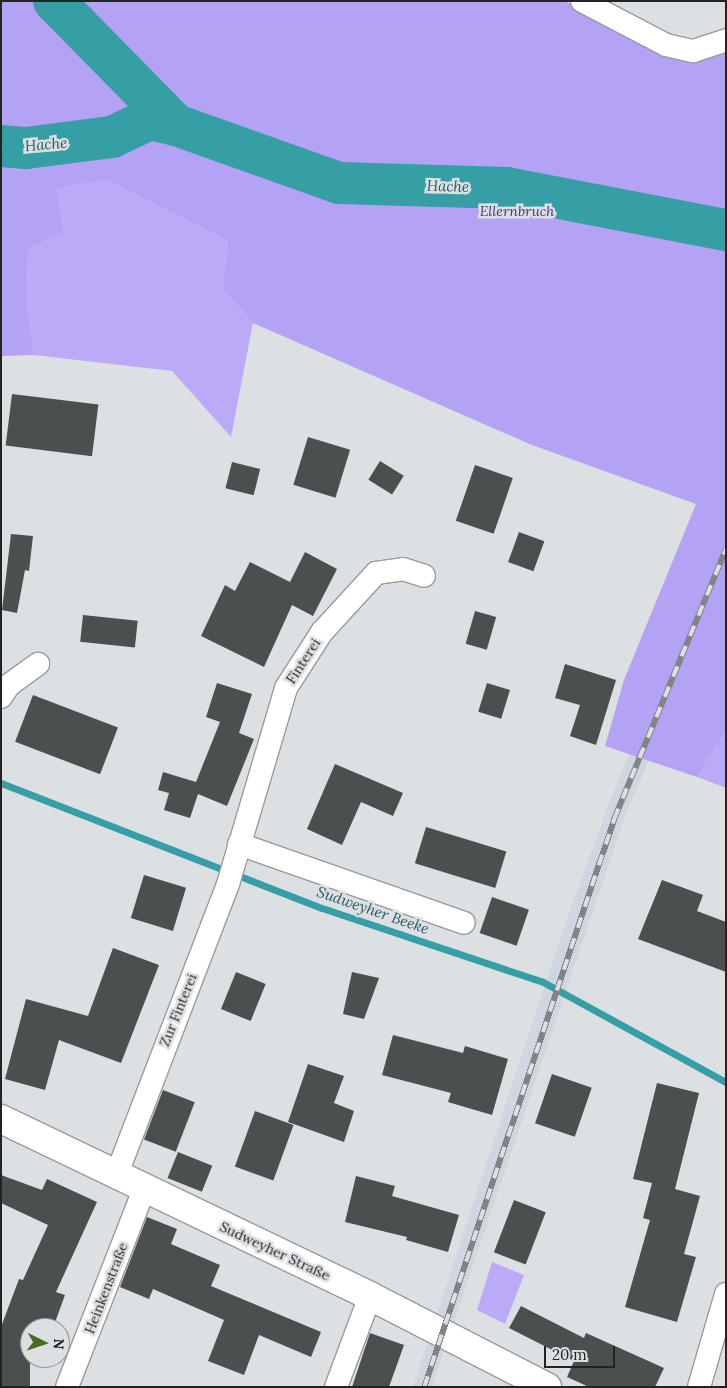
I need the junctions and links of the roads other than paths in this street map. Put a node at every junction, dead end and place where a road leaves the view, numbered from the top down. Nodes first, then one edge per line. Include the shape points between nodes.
1 (582, 1) edge
2 (726, 40) edge
3 (424, 576) dead end
4 (38, 664) dead end
5 (1, 697) edge
6 (239, 844) junction
7 (464, 923) dead end
8 (1, 1119) edge
9 (116, 1176) junction
10 (144, 1189) junction
11 (726, 1294) edge
12 (370, 1296) junction
13 (67, 1387) edge
14 (336, 1387) edge
15 (547, 1387) edge
16 (699, 1387) edge

1 - 2 street via 666,45 693,51
3 - 6 street, Finterei via 403,569 376,573 322,632 286,688
4 - 5 street via 9,685
6 - 7 street
6 - 9 street, Zur Finterei via 228,884
8 - 9 street, Sudweyher Straße
9 - 10 street, Sudweyher Straße
10 - 12 street, Sudweyher Straße
10 - 13 street, Heinkenstraße
11 - 16 street
12 - 14 street
12 - 15 street, Sudweyher Straße

